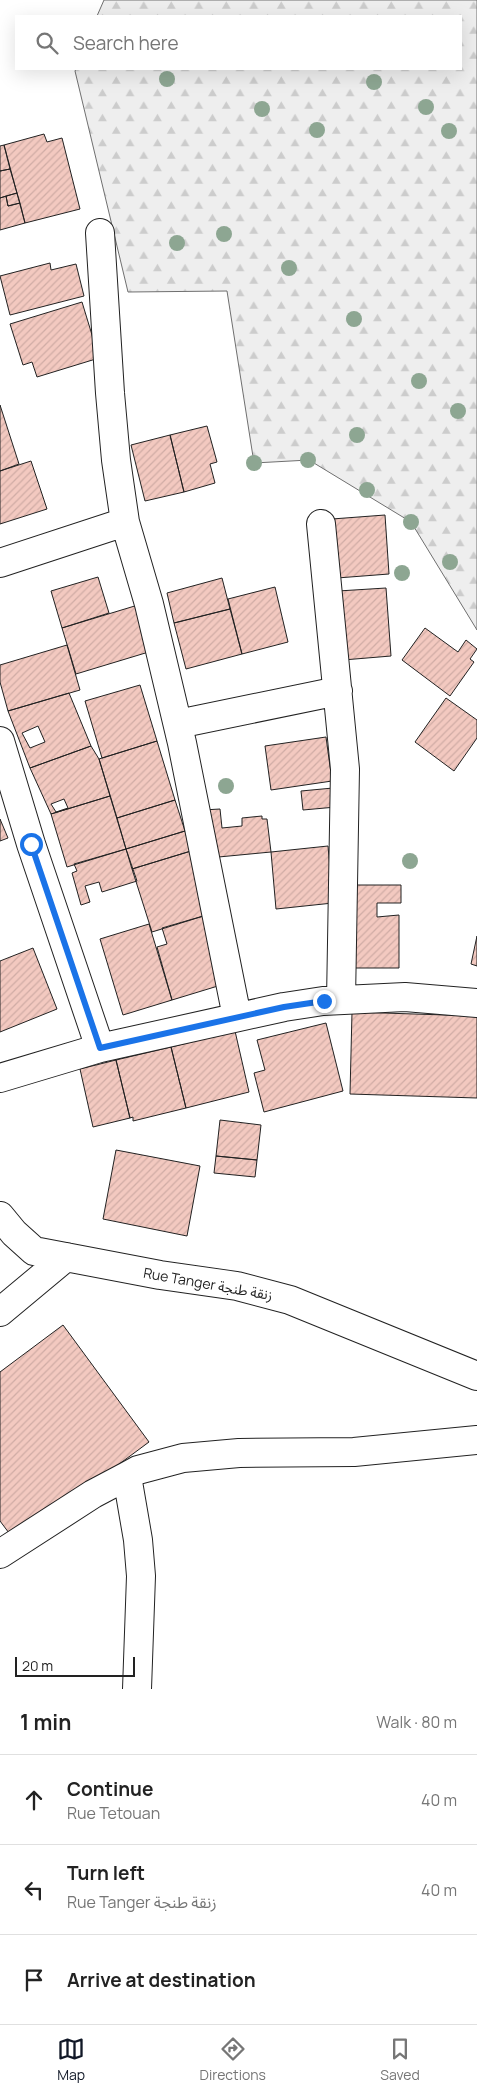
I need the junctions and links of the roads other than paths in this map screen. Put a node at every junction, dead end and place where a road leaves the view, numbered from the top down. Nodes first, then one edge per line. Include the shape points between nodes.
1 (100, 233) dead end
2 (125, 522) junction
3 (321, 524) dead end
4 (0, 563) edge
5 (338, 691) junction
6 (178, 724) junction
7 (0, 741) edge
8 (342, 1000) junction
9 (477, 1003) edge
10 (237, 1017) junction
11 (100, 1048) junction
12 (0, 1078) edge
13 (0, 1216) edge
14 (66, 1257) junction
15 (0, 1312) edge
16 (477, 1376) edge
17 (477, 1440) edge
18 (127, 1476) junction
19 (0, 1554) edge
20 (137, 1689) edge

1 - 2 street via 110,393
2 - 4 street
2 - 6 street
3 - 5 street
5 - 6 street
5 - 8 street via 345,769
6 - 10 street
7 - 11 street
8 - 9 street via 405,997
8 - 10 street
10 - 11 street
11 - 12 street
13 - 14 street, Rue Tanger زنقة طنجة via 14,1234 34,1251
14 - 15 street
14 - 16 street, Rue Tanger زنقة طنجة via 237,1286 290,1300
17 - 18 street via 354,1452 240,1453 183,1458
18 - 19 street
18 - 20 street via 141,1576

